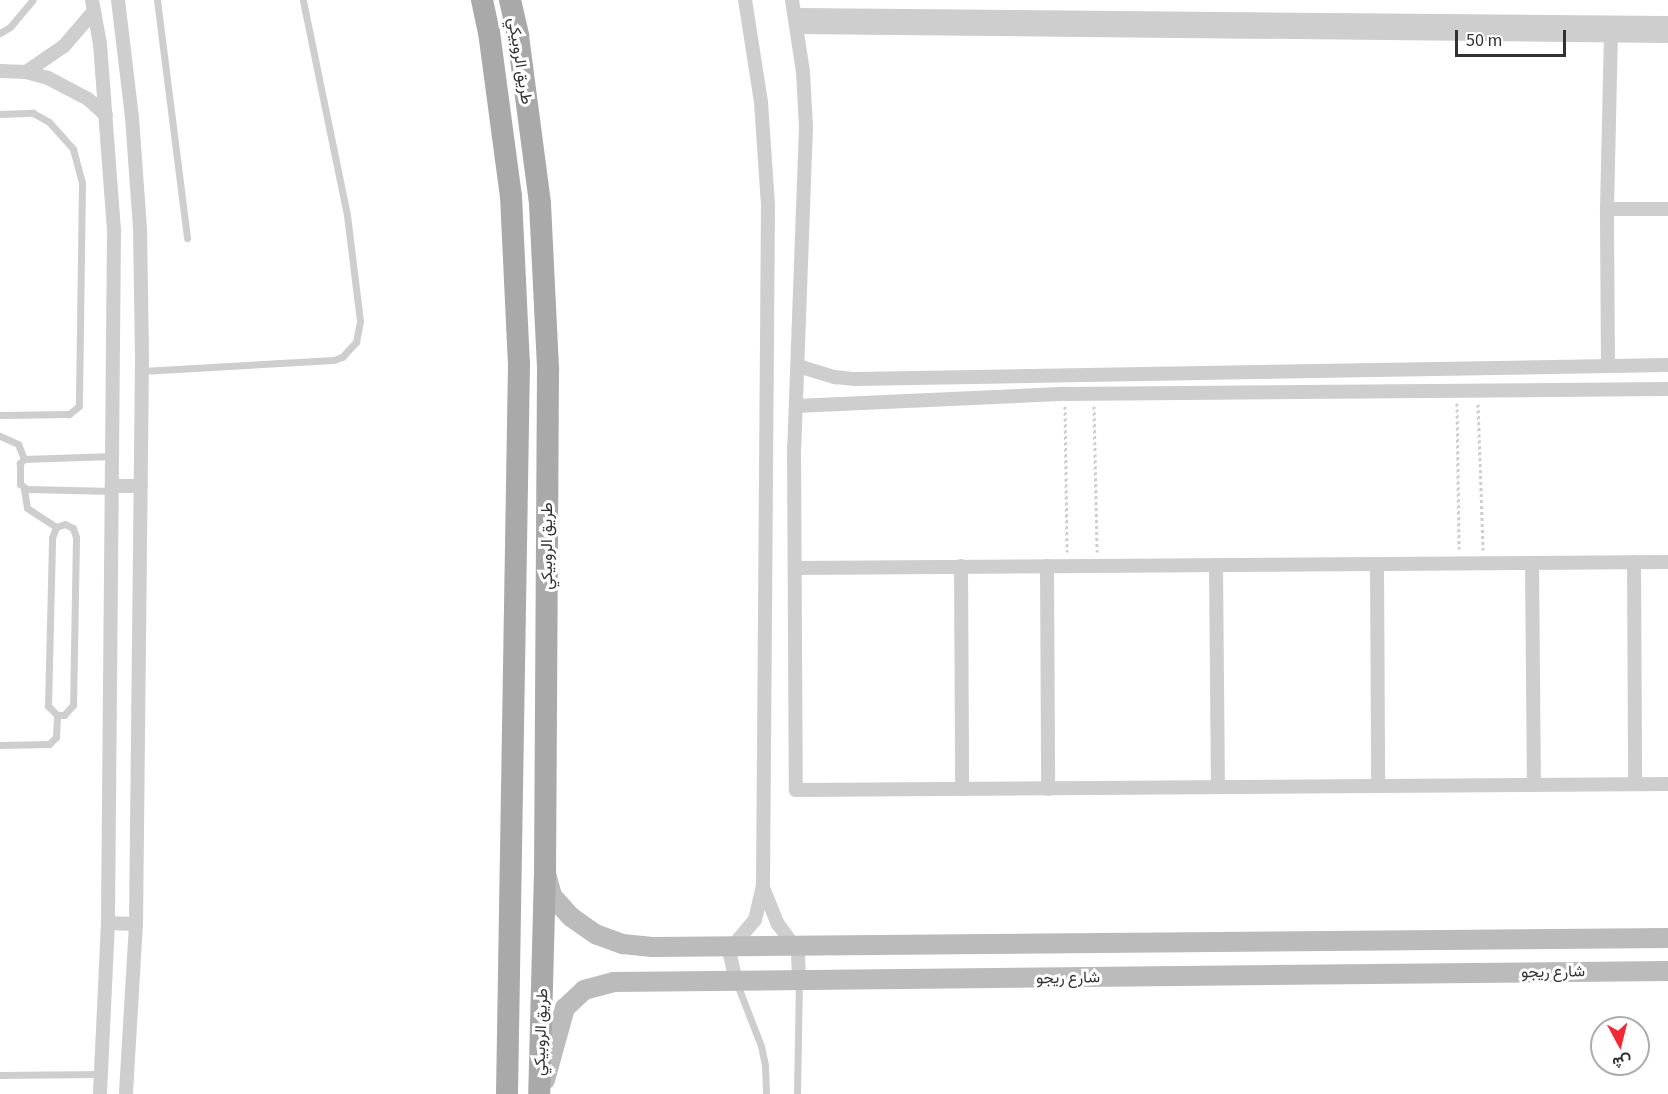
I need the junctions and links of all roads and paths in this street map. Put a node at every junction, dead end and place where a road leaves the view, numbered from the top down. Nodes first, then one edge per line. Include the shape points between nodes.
1 (33, 0) edge
2 (118, 0) edge
3 (157, 0) edge
4 (303, 0) edge
5 (482, 0) edge
6 (510, 0) edge
7 (745, 0) edge
8 (792, 0) edge
9 (93, 6) edge
10 (796, 21) junction
11 (1044, 23) junction
12 (1668, 23) edge
13 (0, 33) edge
14 (1611, 35) junction
15 (1668, 36) edge
16 (0, 71) edge
17 (27, 72) junction
18 (0, 114) edge
19 (106, 115) junction
20 (1607, 209) junction
21 (1668, 209) edge
22 (187, 238) dead end
23 (1608, 365) junction
24 (1668, 365) edge
25 (798, 366) junction
26 (142, 371) junction
27 (1192, 373) junction
28 (1668, 389) edge
29 (1457, 390) junction
30 (1478, 390) junction
31 (1194, 393) junction
32 (1065, 394) junction
33 (1093, 394) junction
34 (796, 406) junction
35 (0, 415) edge
36 (0, 436) edge
37 (113, 456) junction
38 (24, 459) junction
39 (141, 486) junction
40 (24, 489) junction
41 (113, 489) junction
42 (56, 527) junction
43 (1634, 562) junction
44 (1668, 562) edge
45 (1459, 563) junction
46 (1484, 563) junction
47 (1532, 563) junction
48 (1377, 564) junction
49 (1216, 565) junction
50 (961, 566) junction
51 (1047, 566) junction
52 (1068, 566) junction
53 (1097, 566) junction
54 (795, 568) junction
55 (57, 715) junction
56 (0, 745) edge
57 (1635, 784) junction
58 (1668, 784) edge
59 (1534, 785) junction
60 (1378, 786) junction
61 (1218, 787) junction
62 (962, 789) junction
63 (1048, 789) junction
64 (545, 872) junction
65 (763, 885) junction
66 (108, 923) junction
67 (136, 924) junction
68 (1668, 938) edge
69 (1590, 939) junction
70 (795, 946) junction
71 (732, 947) junction
72 (1668, 971) edge
73 (1590, 972) junction
74 (736, 981) junction
75 (799, 981) junction
76 (103, 1074) junction
77 (0, 1075) edge
78 (100, 1094) edge
79 (126, 1094) edge
80 (507, 1094) edge
81 (540, 1094) edge
82 (766, 1094) edge
83 (797, 1094) edge

1 - 13 lane
2 - 26 street via 140,229
3 - 22 lane
4 - 26 lane via 347,215 360,321 356,342 334,360
5 - 80 main road, طريق الروبيكي via 511,196 519,363
6 - 64 main road, طريق الروبيكي via 540,204 547,358
7 - 65 street via 760,93 768,205
8 - 10 street
9 - 17 street via 64,46
9 - 19 street
10 - 11 street
10 - 25 street via 806,127
11 - 12 street
11 - 14 street
14 - 15 street
14 - 20 street
16 - 17 street
17 - 19 street via 69,87
18 - 35 lane via 33,114 62,134 79,165 82,194 79,406 69,414
19 - 37 street via 114,229
20 - 21 street
20 - 23 street
23 - 24 street
23 - 27 street
25 - 27 street via 855,379
25 - 34 street
26 - 39 street
27 - 31 street
28 - 30 street
29 - 30 street
29 - 31 street
29 - 45 path
30 - 46 path
31 - 33 street
32 - 33 street
32 - 34 street
32 - 52 path
33 - 53 path
34 - 54 street
36 - 38 lane via 18,444
37 - 38 lane
37 - 41 street
38 - 40 lane via 20,463 20,484
39 - 41 street
39 - 67 street
40 - 41 lane
40 - 42 lane via 27,508
41 - 66 street
42 - 55 lane via 52,538 48,706
42 - 55 lane via 69,525 76,537 74,705 64,715
43 - 44 street
43 - 47 street
43 - 57 street
45 - 46 street
45 - 48 street
46 - 47 street
47 - 59 street
48 - 49 street
48 - 60 street
49 - 53 street
49 - 61 street
50 - 51 street
50 - 54 street
50 - 62 street
51 - 52 street
51 - 63 street
52 - 53 street
54 - 62 street via 796,790
55 - 56 lane via 56,737 49,744
57 - 58 street
57 - 59 street
59 - 60 street
60 - 61 street
61 - 63 street
62 - 63 street
64 - 71 main road, شارع ريجو via 552,896 571,917 596,934 623,944 652,947
64 - 81 main road, طريق الروبيكي
65 - 70 street via 774,917
65 - 71 street via 755,920
66 - 67 street
66 - 76 street
67 - 79 street
68 - 69 main road, شارع ريجو
69 - 70 main road, شارع ريجو
69 - 73 main road
70 - 71 main road, شارع ريجو
70 - 75 street
71 - 74 street via 730,961
72 - 73 main road, شارع ريجو
73 - 75 main road, شارع ريجو
74 - 75 main road, شارع ريجو
74 - 81 main road, شارع ريجو via 613,982 584,990 569,1003 559,1021
74 - 82 lane via 761,1046
75 - 83 lane
76 - 77 lane
76 - 78 street

